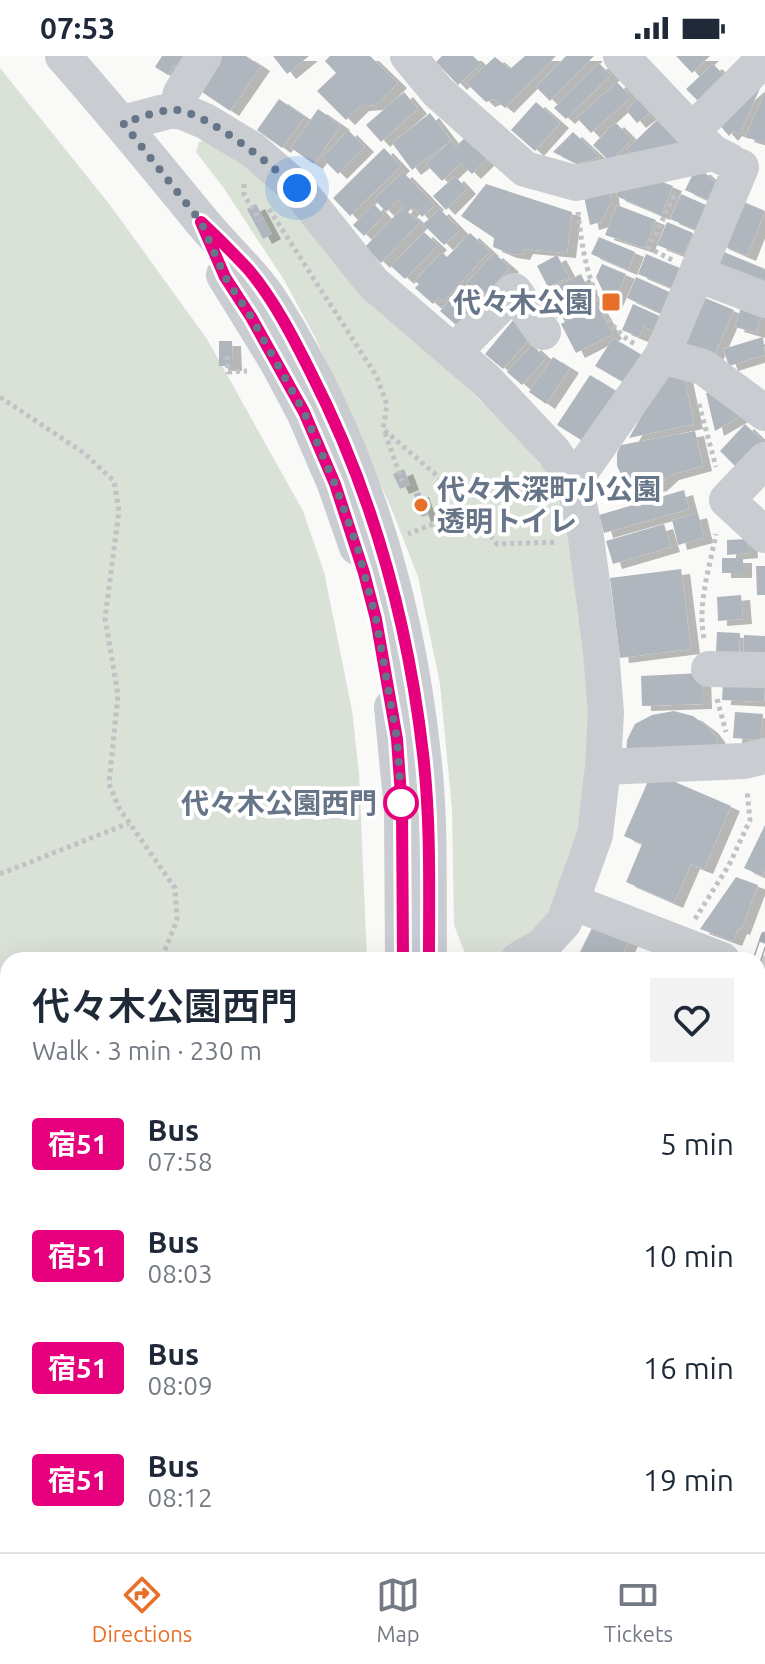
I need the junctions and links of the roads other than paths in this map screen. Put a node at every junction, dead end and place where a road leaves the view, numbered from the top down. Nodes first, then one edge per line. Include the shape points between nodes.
1 (63, 56) edge
2 (204, 56) edge
3 (621, 56) edge
4 (392, 58) edge
5 (765, 58) edge
6 (176, 109) junction
7 (123, 123) junction
8 (693, 149) junction
9 (753, 170) edge
10 (201, 222) junction
11 (697, 274) junction
12 (765, 300) edge
13 (543, 332) dead end
14 (454, 352) junction
15 (676, 361) junction
16 (765, 413) edge
17 (765, 460) edge
18 (574, 481) junction
19 (765, 535) edge
20 (709, 669) road end
21 (765, 670) edge
22 (754, 758) edge
23 (603, 767) junction
24 (572, 902) junction
25 (403, 952) edge
26 (429, 952) edge
27 (532, 952) edge
28 (702, 952) edge

1 - 7 street
2 - 6 street
3 - 8 street
4 - 8 street via 525,169 576,183
5 - 8 street
6 - 7 street
6 - 14 street via 253,150 297,188 373,283
7 - 10 street
8 - 9 street
9 - 11 street
10 - 25 street via 225,277 304,412 358,549 397,739
10 - 26 street via 273,304 359,475 382,543 415,691 423,757
11 - 12 street
11 - 15 street
13 - 14 street via 514,291
14 - 18 street via 553,451
15 - 16 street via 703,367
15 - 18 street
17 - 19 street via 727,500
18 - 23 street via 601,651
20 - 21 street
22 - 23 street
23 - 24 street via 595,835
24 - 27 street via 564,922
24 - 28 street

